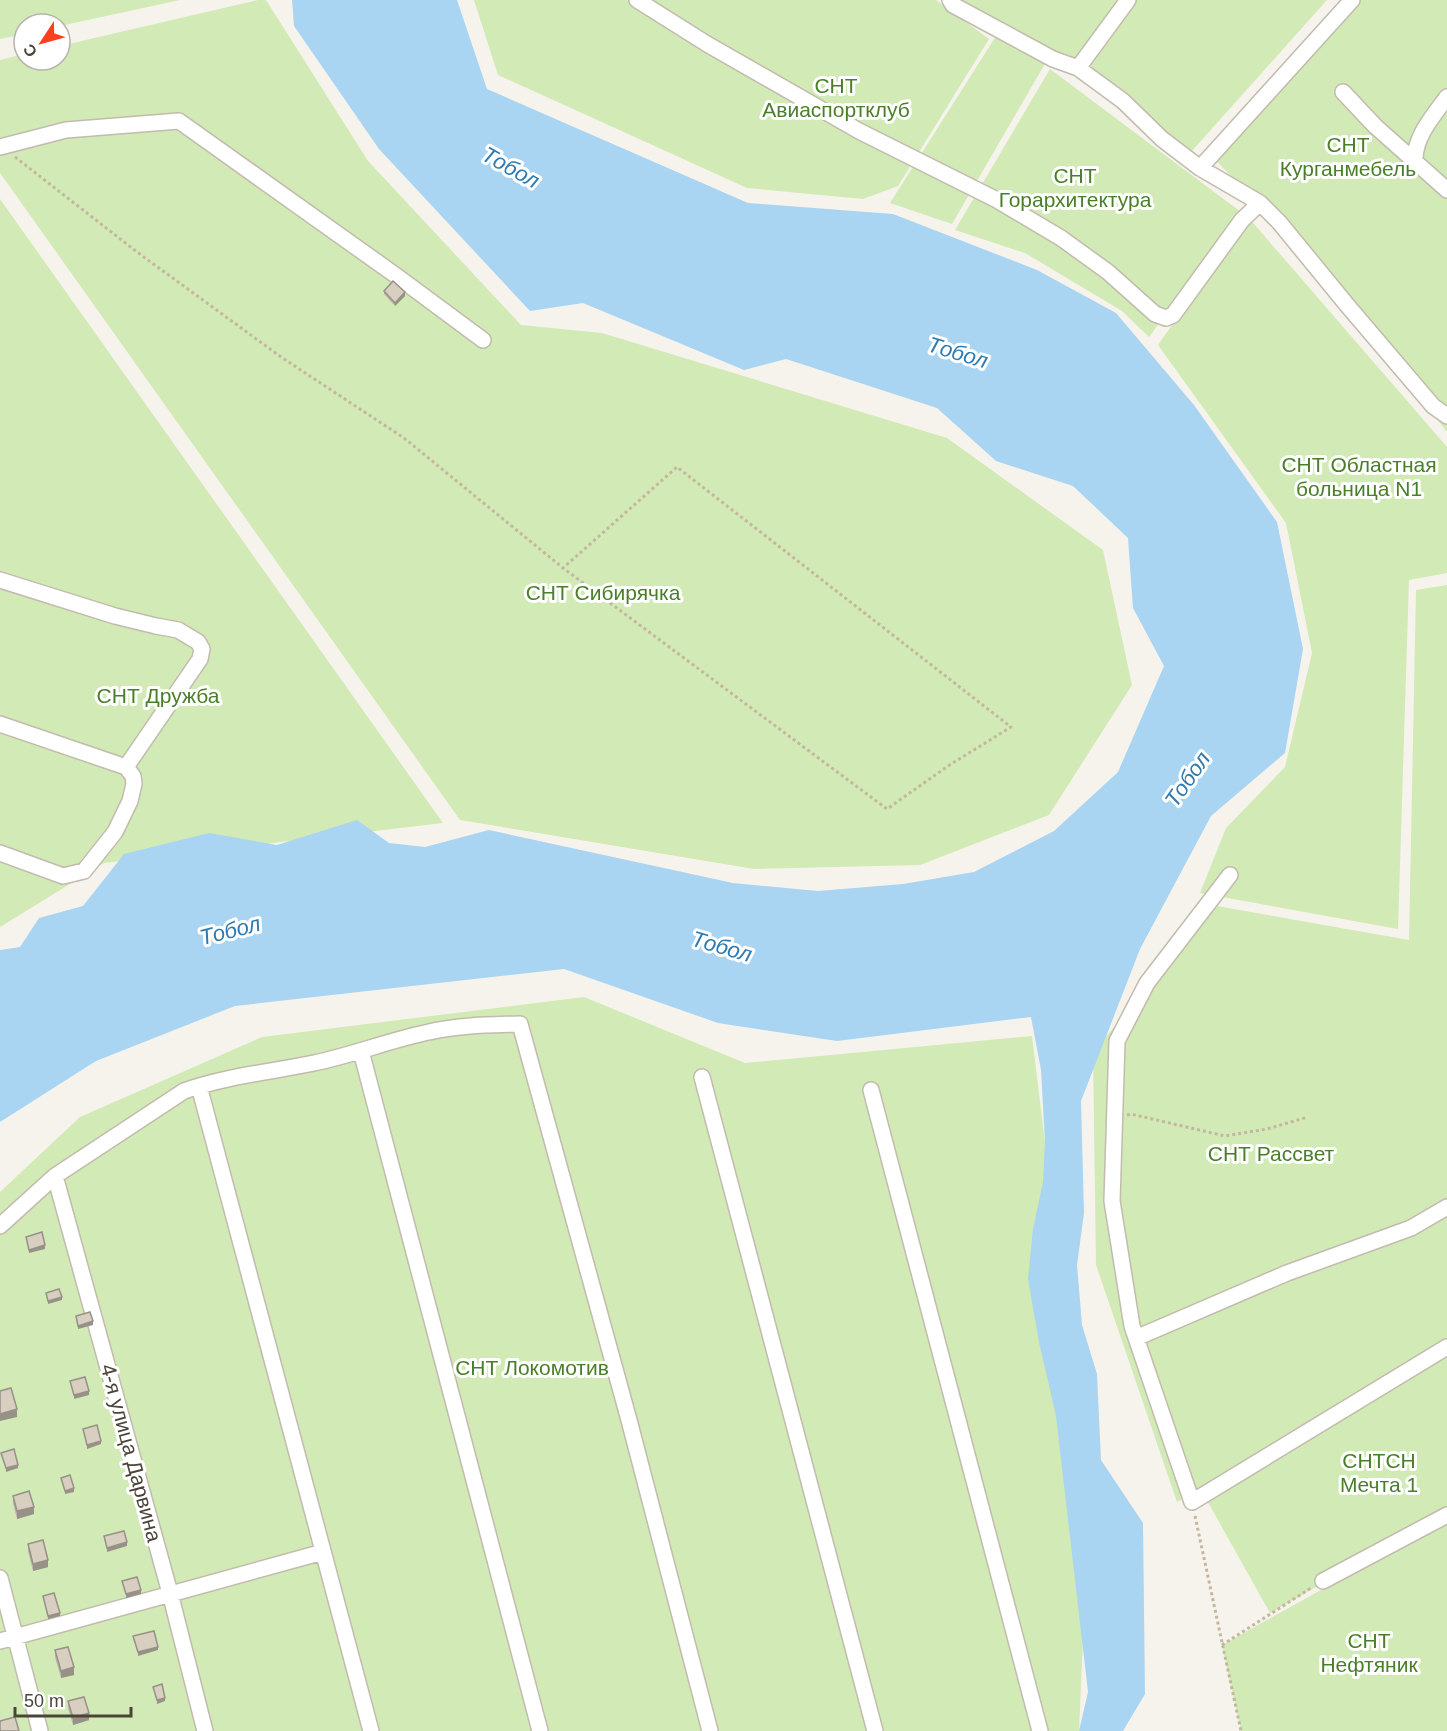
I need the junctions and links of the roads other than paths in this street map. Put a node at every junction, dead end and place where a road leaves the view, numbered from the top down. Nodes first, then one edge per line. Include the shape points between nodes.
1 (637, 0) edge
2 (950, 0) edge
3 (1128, 0) edge
4 (1352, 0) edge
5 (1078, 68) junction
6 (1343, 92) dead end
7 (1447, 97) edge
8 (1, 147) edge
9 (1415, 160) junction
10 (1200, 168) junction
11 (1447, 190) edge
12 (1260, 203) junction
13 (483, 340) dead end
14 (1447, 416) edge
15 (0, 579) edge
16 (0, 724) edge
17 (126, 767) junction
18 (0, 853) edge
19 (1230, 875) dead end
20 (361, 1052) junction
21 (702, 1077) dead end
22 (199, 1086) junction
23 (871, 1090) dead end
24 (55, 1176) junction
25 (1447, 1207) edge
26 (0, 1226) edge
27 (1136, 1338) junction
28 (1447, 1347) edge
29 (1447, 1515) edge
30 (323, 1552) junction
31 (0, 1578) edge
32 (1323, 1581) road end
33 (170, 1593) junction
34 (16, 1637) junction
35 (0, 1641) edge
36 (40, 1731) edge
37 (205, 1731) edge
38 (371, 1731) edge
39 (540, 1731) edge
40 (710, 1731) edge
41 (875, 1731) edge
42 (1040, 1731) edge

1 - 12 street via 849,125 997,200 1061,238 1108,272 1155,314 1166,318 1173,315 1242,220
2 - 5 street via 1053,59
3 - 5 street
4 - 10 street
5 - 10 street via 1124,101 1162,139
6 - 9 street
7 - 9 street via 1418,141
8 - 13 street via 66,130 179,121
9 - 11 street
10 - 12 street
12 - 14 street via 1433,406
15 - 17 street via 115,616 178,630 198,642 202,649 200,659
16 - 17 street
17 - 18 street via 134,783 130,801 115,832 84,871 63,876
19 - 27 street via 1147,983 1117,1041 1112,1201
20 - 22 street
20 - 39 street
20 - 40 street via 430,1031 520,1024
21 - 41 street
22 - 24 street via 184,1091
22 - 30 street
23 - 42 street
24 - 26 street
24 - 33 street, 4-я улица Дарвина
25 - 27 street via 1411,1228 1287,1273
27 - 28 street via 1192,1502
29 - 32 street
30 - 33 street
30 - 38 street
31 - 34 street
33 - 34 street
33 - 37 street, 4-я улица Дарвина
34 - 35 street
34 - 36 street

